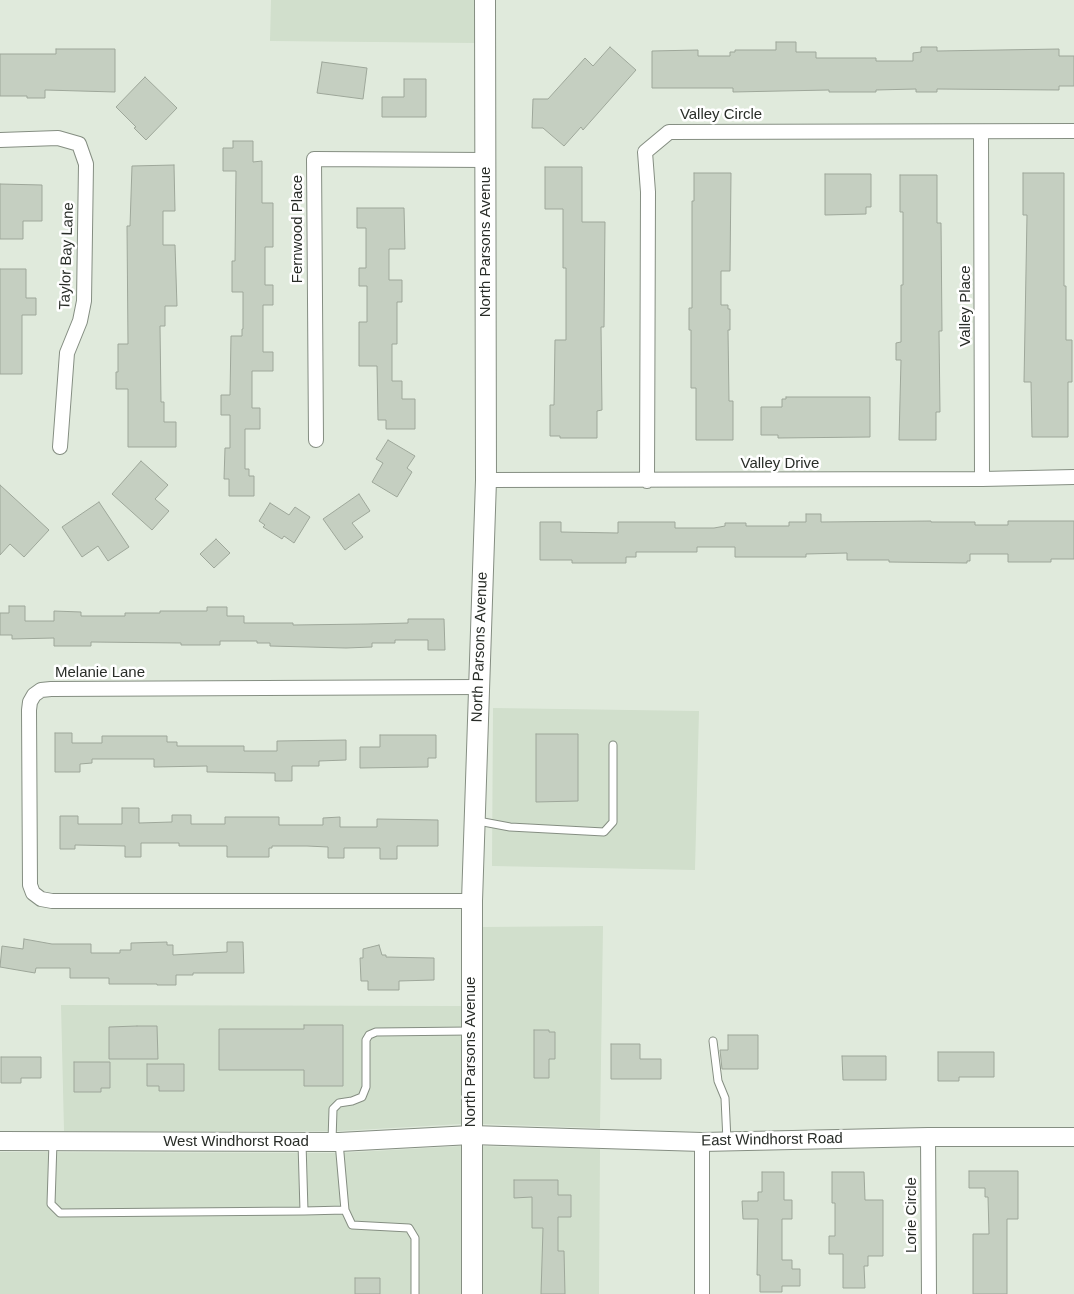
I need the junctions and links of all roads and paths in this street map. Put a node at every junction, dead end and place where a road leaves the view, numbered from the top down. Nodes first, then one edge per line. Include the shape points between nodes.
1 (485, 0) edge
2 (1074, 131) edge
3 (981, 132) junction
4 (0, 140) edge
5 (486, 160) junction
6 (316, 440) dead end
7 (60, 447) dead end
8 (1074, 477) edge
9 (486, 480) junction
10 (982, 480) junction
11 (648, 481) junction
12 (479, 687) junction
13 (613, 745) dead end
14 (475, 821) junction
15 (472, 901) junction
16 (472, 1031) junction
17 (713, 1041) dead end
18 (471, 1134) junction
19 (928, 1137) junction
20 (1074, 1137) edge
21 (0, 1141) edge
22 (53, 1141) junction
23 (302, 1142) junction
24 (336, 1142) junction
25 (702, 1142) junction
26 (727, 1142) junction
27 (345, 1210) junction
28 (304, 1211) junction
29 (415, 1294) edge
30 (472, 1294) edge
31 (702, 1294) edge
32 (929, 1294) edge

1 - 5 main road, North Parsons Avenue
2 - 3 street, Valley Circle
3 - 10 street, Valley Place
3 - 11 street, Valley Circle via 669,132 645,152 648,192
4 - 7 street, Taylor Bay Lane via 58,138 79,144 86,164 84,301 67,353
5 - 6 street, Fernwood Place via 314,159
5 - 9 main road, North Parsons Avenue
8 - 10 street, Valley Drive
9 - 11 street, Valley Drive
9 - 12 main road, North Parsons Avenue
10 - 11 street, Valley Drive
12 - 14 main road, North Parsons Avenue
12 - 15 street, Melanie Lane via 51,689 34,695 29,710 30,885 33,893 41,899
13 - 14 lane via 613,822 604,832
14 - 15 main road, North Parsons Avenue
15 - 16 main road, North Parsons Avenue
16 - 18 main road, North Parsons Avenue
16 - 24 lane via 376,1032 368,1035 366,1087 362,1097 339,1103 333,1109
17 - 26 lane via 718,1080 725,1098
18 - 24 street, West Windhorst Road
18 - 25 street, East Windhorst Road
18 - 30 main road, North Parsons Avenue
19 - 20 street, East Windhorst Road
19 - 26 street, East Windhorst Road
19 - 32 street, Lorie Circle
21 - 22 street, West Windhorst Road
22 - 23 street, West Windhorst Road
22 - 28 lane via 51,1204 60,1213
23 - 24 street, West Windhorst Road
23 - 28 lane
24 - 27 lane
25 - 26 street, East Windhorst Road
25 - 31 street
27 - 28 lane
27 - 29 lane via 352,1225 409,1228 415,1238

